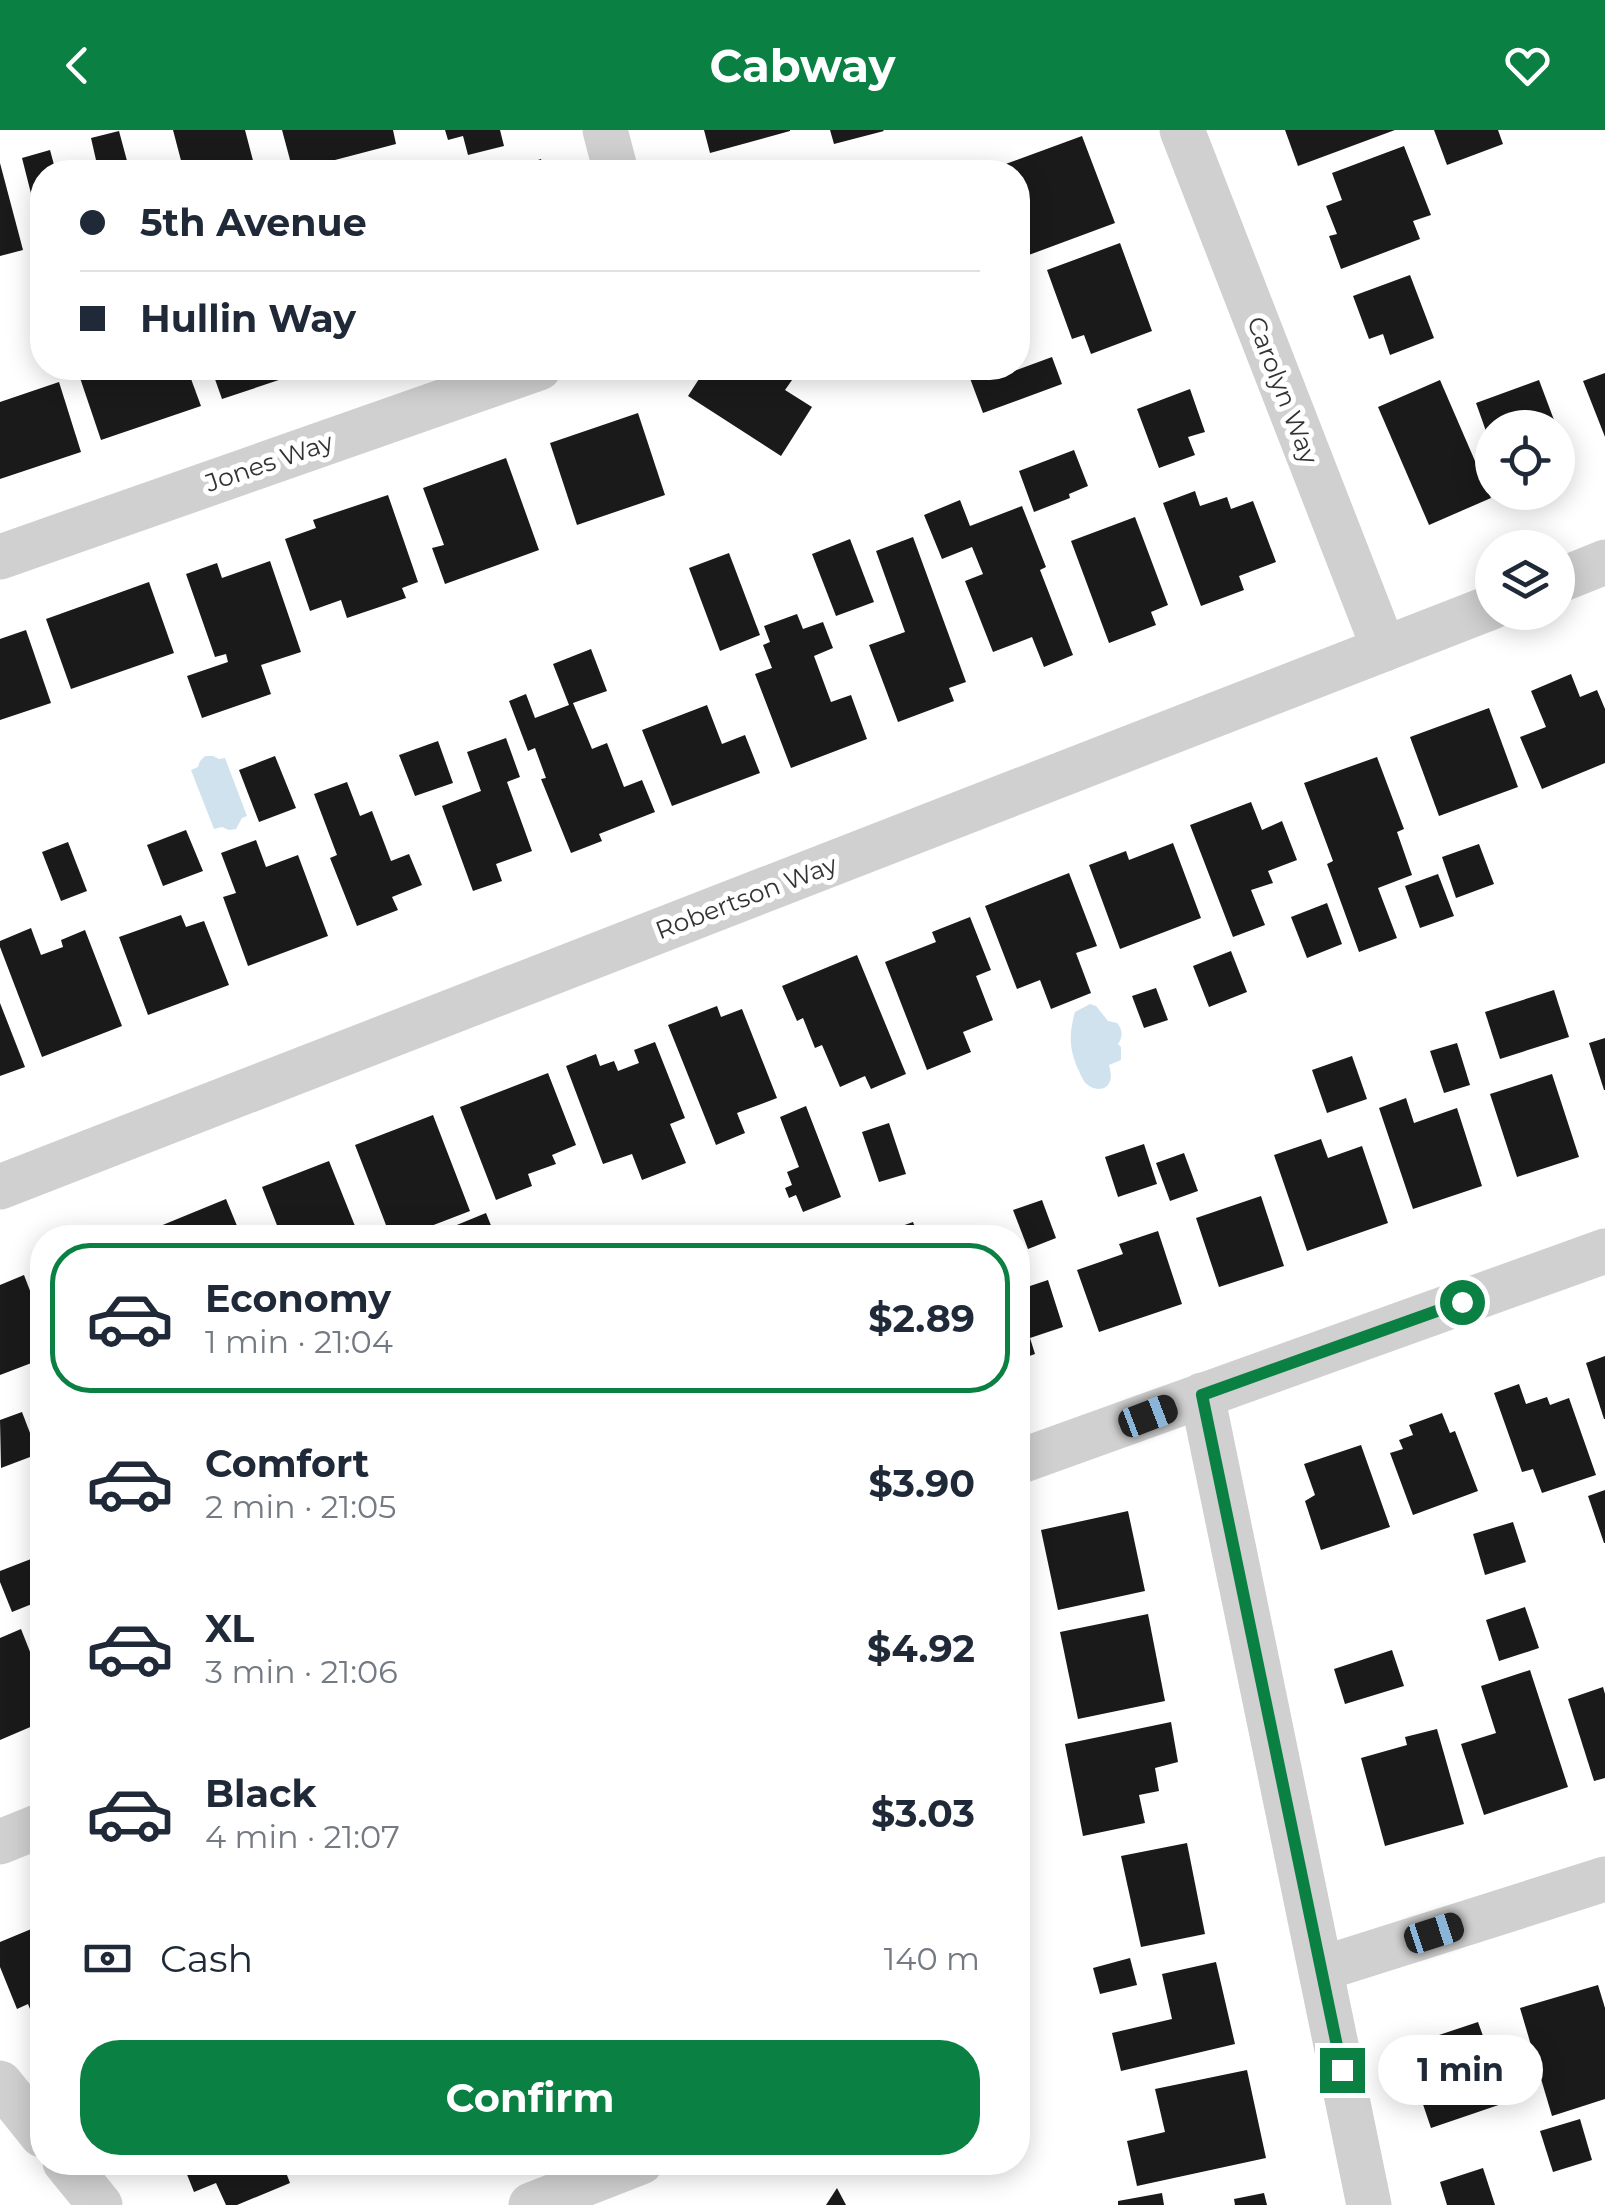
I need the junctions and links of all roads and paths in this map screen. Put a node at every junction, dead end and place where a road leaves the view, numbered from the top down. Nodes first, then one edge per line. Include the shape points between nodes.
1 (605, 130) edge
2 (1182, 130) edge
3 (613, 160) edge
4 (505, 380) edge
5 (0, 557) edge
6 (1605, 562) edge
7 (1575, 574) edge
8 (1475, 614) edge
9 (1384, 649) junction
10 (0, 1187) edge
11 (1605, 1251) edge
12 (1202, 1395) junction
13 (1030, 1458) edge
14 (30, 1830) edge
15 (0, 1842) edge
16 (1605, 1879) edge
17 (1321, 1969) junction
18 (0, 2084) edge
19 (30, 2120) edge
20 (76, 2175) edge
21 (608, 2175) edge
22 (100, 2205) edge
23 (531, 2205) edge
24 (1369, 2205) edge

1 - 3 street
2 - 9 street, Carolyn Way
4 - 5 street, Jones Way
6 - 7 street
8 - 9 street, Robertson Way
9 - 10 street, Robertson Way
11 - 12 street
12 - 13 street
12 - 17 street
14 - 15 street
16 - 17 street
17 - 24 street
18 - 19 street
20 - 22 street
21 - 23 street

